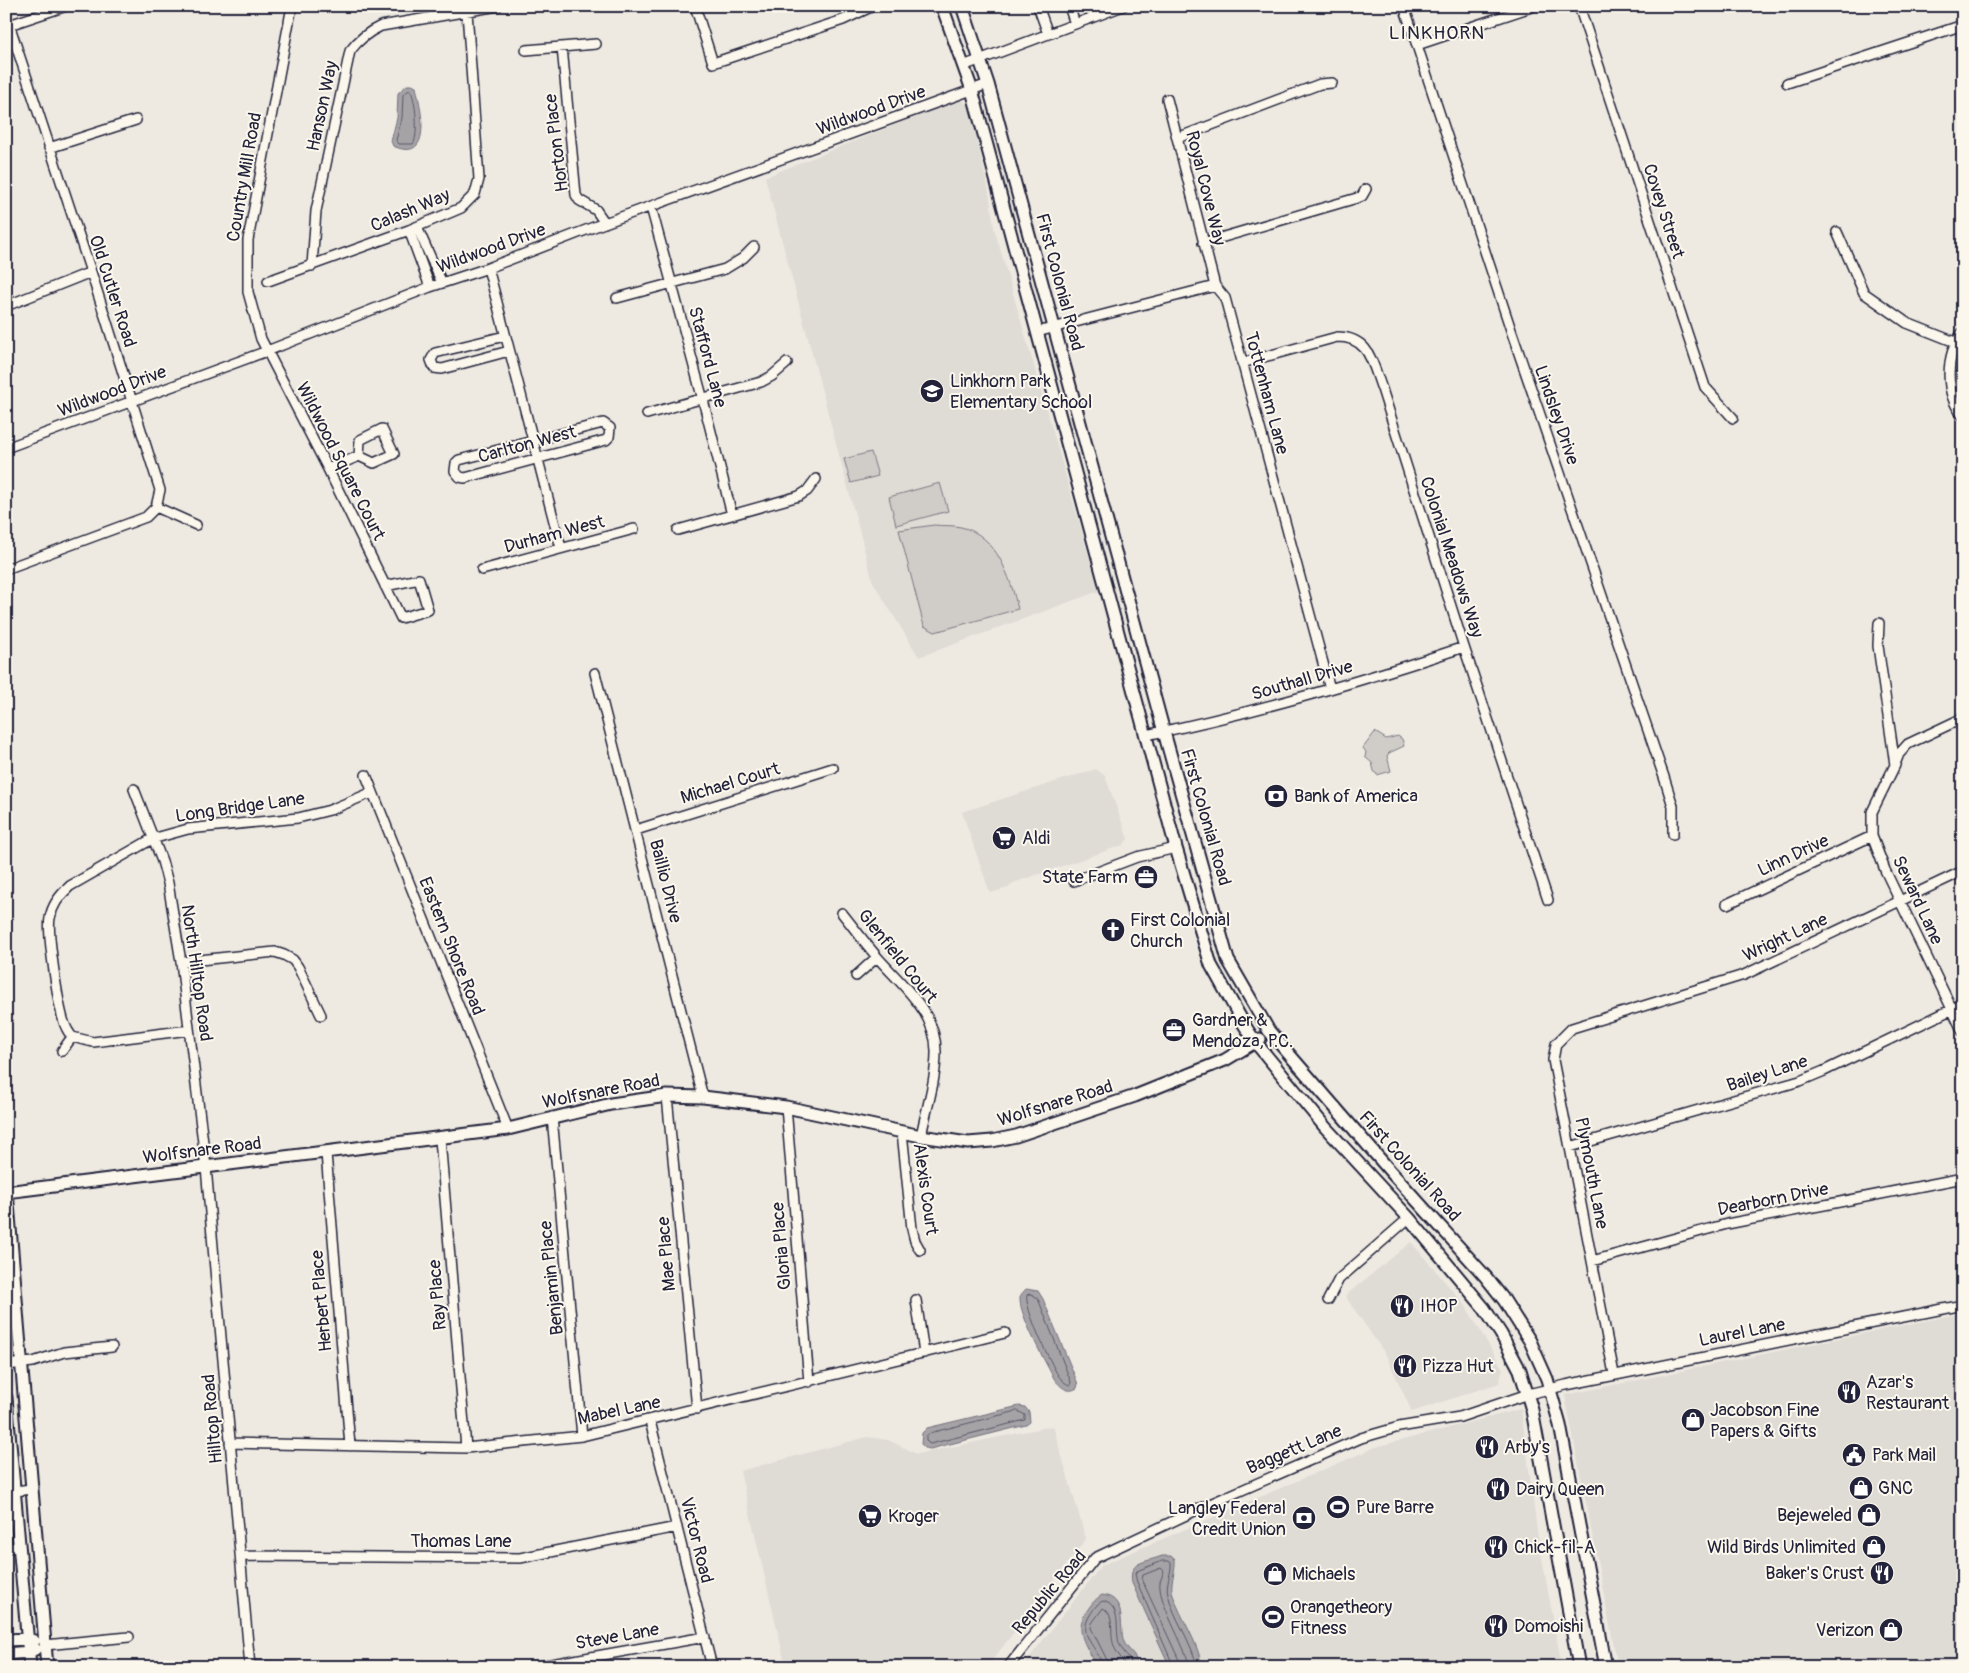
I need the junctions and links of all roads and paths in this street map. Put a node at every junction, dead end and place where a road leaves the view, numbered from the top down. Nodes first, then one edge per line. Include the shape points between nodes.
1 (66, 6) edge
2 (292, 6) edge
3 (498, 6) edge
4 (695, 6) edge
5 (873, 6) edge
6 (942, 6) edge
7 (962, 6) edge
8 (1038, 6) edge
9 (1069, 6) edge
10 (1123, 6) edge
11 (1404, 6) edge
12 (1534, 6) edge
13 (1579, 6) edge
14 (467, 12) junction
15 (6, 15) edge
16 (9, 24) junction
17 (1075, 24) junction
18 (1963, 25) edge
19 (1048, 34) junction
20 (596, 44) dead end
21 (1417, 45) junction
22 (562, 47) junction
23 (526, 50) dead end
24 (981, 60) junction
25 (963, 66) junction
26 (1332, 83) dead end
27 (1787, 83) dead end
28 (988, 84) junction
29 (972, 90) junction
30 (1167, 99) dead end
31 (136, 120) dead end
32 (1177, 138) junction
33 (49, 148) junction
34 (1366, 189) dead end
35 (651, 207) junction
36 (605, 223) junction
37 (413, 229) junction
38 (1837, 232) dead end
39 (1203, 243) junction
40 (754, 247) dead end
41 (312, 266) junction
42 (488, 268) junction
43 (91, 272) junction
44 (268, 281) dead end
45 (442, 283) junction
46 (672, 283) junction
47 (1214, 286) junction
48 (430, 287) junction
49 (617, 298) dead end
50 (6, 306) edge
51 (1055, 327) junction
52 (1037, 332) junction
53 (1963, 332) edge
54 (505, 336) junction
55 (1955, 342) junction
56 (266, 351) junction
57 (509, 351) junction
58 (787, 363) dead end
59 (1242, 363) junction
60 (703, 400) junction
61 (132, 401) junction
62 (647, 414) dead end
63 (1963, 416) edge
64 (1733, 418) dead end
65 (534, 441) junction
66 (6, 448) edge
67 (359, 456) dead end
68 (538, 458) junction
69 (328, 469) junction
70 (816, 479) dead end
71 (156, 506) junction
72 (732, 515) junction
73 (196, 525) dead end
74 (634, 529) dead end
75 (678, 530) dead end
76 (561, 548) junction
77 (6, 569) edge
78 (482, 570) dead end
79 (385, 586) junction
80 (1879, 623) dead end
81 (1464, 648) junction
82 (595, 673) dead end
83 (1330, 689) junction
84 (1963, 718) edge
85 (1164, 732) junction
86 (1146, 735) junction
87 (1895, 765) junction
88 (833, 768) dead end
89 (366, 774) dead end
90 (134, 789) dead end
91 (373, 792) junction
92 (636, 830) junction
93 (1673, 834) dead end
94 (1872, 836) junction
95 (152, 838) junction
96 (1176, 848) junction
97 (1963, 871) edge
98 (1074, 880) dead end
99 (1548, 900) dead end
100 (1900, 901) junction
101 (1728, 904) dead end
102 (842, 913) dead end
103 (877, 956) junction
104 (181, 962) junction
105 (856, 976) dead end
106 (1963, 1004) edge
107 (1952, 1009) junction
108 (321, 1015) dead end
109 (1614, 1016) joint
110 (189, 1030) junction
111 (1269, 1031) junction
112 (1963, 1032) edge
113 (72, 1037) junction
114 (1256, 1043) junction
115 (62, 1051) dead end
116 (667, 1096) junction
117 (703, 1097) junction
118 (786, 1108) junction
119 (552, 1117) junction
120 (508, 1129) junction
121 (902, 1132) junction
122 (921, 1136) junction
123 (440, 1139) junction
124 (1570, 1147) junction
125 (326, 1153) junction
126 (206, 1168) junction
127 (1963, 1178) edge
128 (7, 1192) edge
129 (1409, 1218) junction
130 (920, 1250) dead end
131 (1592, 1261) junction
132 (916, 1300) dead end
133 (1328, 1300) dead end
134 (1963, 1305) edge
135 (11, 1312) edge
136 (1005, 1333) dead end
137 (112, 1347) dead end
138 (924, 1352) junction
139 (21, 1364) junction
140 (6, 1365) edge
141 (1614, 1374) junction
142 (809, 1382) junction
143 (1550, 1388) junction
144 (1528, 1394) junction
145 (6, 1398) edge
146 (697, 1409) junction
147 (650, 1421) junction
148 (582, 1436) junction
149 (230, 1443) junction
150 (350, 1446) junction
151 (466, 1448) junction
152 (31, 1489) junction
153 (15, 1490) junction
154 (1203, 1507) joint
155 (677, 1527) junction
156 (20, 1547) junction
157 (6, 1548) edge
158 (241, 1556) junction
159 (705, 1637) junction
160 (129, 1638) dead end
161 (28, 1639) junction
162 (6, 1640) edge
163 (46, 1645) junction
164 (29, 1652) junction
165 (6, 1654) edge
166 (30, 1667) edge
167 (47, 1667) edge
168 (250, 1667) edge
169 (296, 1667) edge
170 (534, 1667) edge
171 (712, 1667) edge
172 (1008, 1667) edge
173 (1579, 1667) edge
174 (1606, 1667) edge

1 - 16 street
2 - 56 street, Country Mill Road via 248,240 248,292 255,324
3 - 14 street, Hanson Way
4 - 5 street via 713,63 843,20
6 - 25 main road, First Colonial Road
7 - 24 main road, First Colonial Road
8 - 19 street
9 - 17 street
10 - 17 street
11 - 21 street, Lindsley Drive
12 - 21 street
13 - 64 street, Covey Street via 1705,387
14 - 37 street, Calash Way via 479,179 475,194 461,208
14 - 41 street, Hanson Way via 382,26 359,39 350,51 316,211
15 - 16 street, Old Cutler Road
16 - 33 street, Old Cutler Road
17 - 19 street
18 - 27 street
19 - 24 street
20 - 22 street
21 - 93 street, Lindsley Drive via 1664,777 1673,806
22 - 23 street
22 - 36 street, Horton Place via 576,195 596,210
24 - 25 street
24 - 28 main road, First Colonial Road
25 - 29 main road, First Colonial Road
26 - 32 street via 1320,84
28 - 29 street, Wildwood Drive
28 - 51 main road, First Colonial Road
29 - 35 street, Wildwood Drive
29 - 52 main road, First Colonial Road
30 - 32 street, Royal Cove Way
31 - 33 street
32 - 39 street, Royal Cove Way
33 - 43 street, Old Cutler Road
34 - 39 street via 1357,198
35 - 36 street, Wildwood Drive
35 - 46 street, Stafford Lane
36 - 42 street, Wildwood Drive
37 - 41 street, Calash Way
37 - 45 street
37 - 48 street
38 - 55 street via 1864,293 1907,323
39 - 47 street, Royal Cove Way
40 - 46 street via 725,269
41 - 44 street, Calash Way
42 - 45 street, Wildwood Drive
42 - 54 street
43 - 50 street
43 - 61 street, Old Cutler Road
45 - 48 street, Wildwood Drive
46 - 49 street
46 - 60 street, Stafford Lane
47 - 51 street
47 - 59 street, Tottenham Lane via 1224,298
48 - 56 street, Wildwood Drive
51 - 52 street
51 - 85 main road, First Colonial Road
52 - 86 main road, First Colonial Road
53 - 55 street
54 - 57 street
54 - 57 street via 435,354 432,364 434,368 442,369
55 - 63 street via 1948,376 1955,407
56 - 61 street, Wildwood Drive
56 - 69 street, Wildwood Square Court
57 - 65 street
58 - 60 street via 761,382
59 - 81 street, Colonial Meadows Way via 1337,338 1358,342 1369,352
59 - 83 street, Tottenham Lane
60 - 62 street
60 - 72 street, Stafford Lane
61 - 66 street, Wildwood Drive
61 - 71 street, Old Cutler Road via 159,484
65 - 68 street
65 - 68 street, Carlton West via 603,423 610,428 611,433 606,440
65 - 68 street, Carlton West via 459,460 455,471 465,478
67 - 69 street
68 - 76 street
69 - 79 street, Wildwood Square Court
70 - 72 street via 799,496
71 - 73 street
71 - 77 street via 146,517
72 - 75 street
74 - 76 street, Durham West
76 - 78 street, Durham West
79 - 79 street, Wildwood Square Court via 401,618 428,610 419,579
80 - 87 street via 1878,646
81 - 83 street, Southall Drive
81 - 99 street, Colonial Meadows Way
82 - 92 street, Baillio Drive
83 - 85 street, Southall Drive
84 - 87 street via 1908,744 1898,754
85 - 86 street, Southall Drive
85 - 111 main road, First Colonial Road via 1228,960
86 - 96 main road, First Colonial Road
87 - 94 street via 1872,812
88 - 92 street, Michael Court
89 - 91 street, Eastern Shore Road
90 - 95 street, North Hilltop Road
91 - 95 street, Long Bridge Lane via 330,810 298,818 188,828
91 - 120 street, Eastern Shore Road
92 - 117 street, Baillio Drive
94 - 100 street, Seward Lane
94 - 101 street, Linn Drive
95 - 104 street, North Hilltop Road via 168,883
95 - 113 street, Long Bridge Lane via 70,886 50,916 48,928 57,989 65,1026
96 - 98 street via 1137,857
96 - 114 main road, First Colonial Road via 1211,965
97 - 100 street, Wright Lane
100 - 107 street, Seward Lane
100 - 109 street, Wright Lane via 1744,975
102 - 103 street, Glenfield Court
103 - 105 street
103 - 122 street, Glenfield Court via 916,998 934,1036 935,1069
104 - 108 street via 253,953 284,955 298,967
104 - 110 street, North Hilltop Road
106 - 107 street, Bailey Lane
107 - 112 street, Seward Lane
107 - 124 street, Bailey Lane via 1800,1082
109 - 124 street, Plymouth Lane via 1572,1028 1556,1044 1553,1060
110 - 113 street via 93,1042
110 - 126 street, North Hilltop Road
111 - 114 main road, Wolfsnare Road
111 - 143 main road, First Colonial Road via 1504,1300 1534,1347
113 - 115 street
114 - 122 main road, Wolfsnare Road via 1225,1060 1135,1096 1016,1136 968,1143
114 - 129 main road, First Colonial Road via 1325,1127
116 - 117 main road, Wolfsnare Road
116 - 119 main road, Wolfsnare Road
116 - 146 street, Mae Place
117 - 118 main road, Wolfsnare Road
118 - 121 main road, Wolfsnare Road
118 - 142 street, Gloria Place
119 - 120 main road, Wolfsnare Road
119 - 148 street, Benjamin Place
120 - 123 main road, Wolfsnare Road
121 - 122 main road, Wolfsnare Road
121 - 130 street, Alexis Court via 912,1229
123 - 125 main road, Wolfsnare Road
123 - 151 street, Ray Place
124 - 131 street, Plymouth Lane
125 - 126 main road, Wolfsnare Road
125 - 150 street, Herbert Place
126 - 128 main road, Wolfsnare Road
126 - 149 street, Hilltop Road
127 - 131 street, Dearborn Drive via 1726,1224
128 - 135 main road
129 - 133 street via 1339,1280
129 - 144 main road, First Colonial Road via 1492,1319
131 - 141 street, Plymouth Lane
132 - 138 street
134 - 141 street, Laurel Lane
135 - 139 main road
136 - 138 street, Mabel Lane
137 - 139 street via 64,1352
138 - 142 street, Mabel Lane
139 - 140 street
139 - 152 main road
141 - 143 street, Laurel Lane
142 - 146 street, Mabel Lane
143 - 144 street, Laurel Lane
143 - 174 main road, First Colonial Road
144 - 154 street, Baggett Lane via 1460,1417 1380,1432 1333,1449
144 - 173 main road, First Colonial Road
145 - 153 main road
146 - 147 street, Mabel Lane
147 - 148 street, Mabel Lane
147 - 155 street, Victor Road
148 - 151 street, Mabel Lane
149 - 150 street, Mabel Lane
149 - 158 street, Hilltop Road
150 - 151 street, Mabel Lane
152 - 153 street
152 - 163 main road
153 - 156 main road
154 - 172 street, Republic Road via 1096,1558
155 - 158 street, Thomas Lane via 520,1558
155 - 159 street, Victor Road
156 - 157 street
156 - 161 main road
158 - 168 street, Hilltop Road
159 - 170 street, Steve Lane
159 - 171 street, Victor Road
160 - 163 street
161 - 162 main road
161 - 163 main road
161 - 164 main road
163 - 164 main road
163 - 167 main road
164 - 165 main road
164 - 166 main road
168 - 169 street

